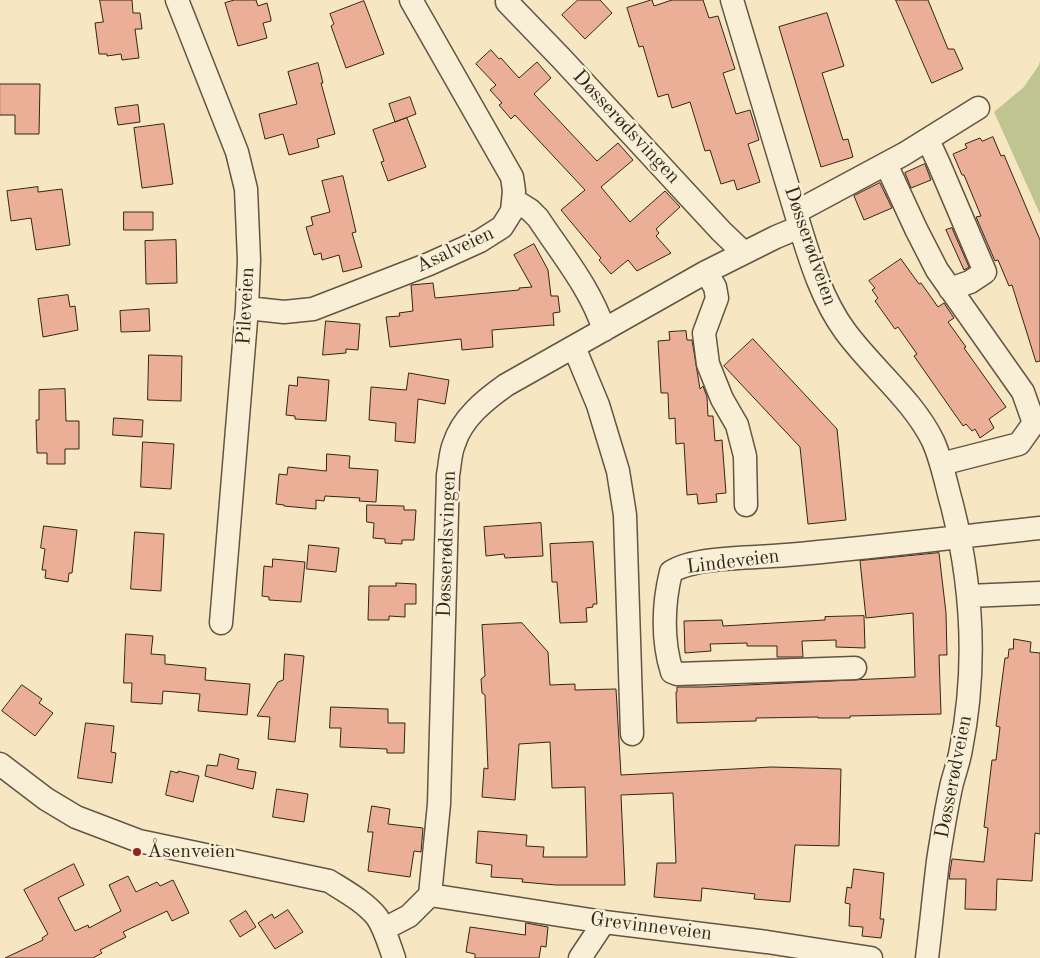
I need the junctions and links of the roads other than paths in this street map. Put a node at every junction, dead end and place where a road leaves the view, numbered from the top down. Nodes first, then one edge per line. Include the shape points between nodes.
1 (177, 0) edge
2 (411, 0) edge
3 (732, 0) edge
4 (507, 2) dead end
5 (978, 108) dead end
6 (928, 140) junction
7 (886, 164) junction
8 (514, 200) junction
9 (798, 220) junction
10 (744, 253) junction
11 (706, 272) junction
12 (950, 290) junction
13 (247, 308) junction
14 (604, 330) junction
15 (574, 347) junction
16 (941, 464) junction
17 (746, 505) dead end
18 (1040, 528) edge
19 (960, 537) junction
20 (1040, 593) edge
21 (968, 596) junction
22 (221, 623) dead end
23 (855, 668) dead end
24 (632, 734) dead end
25 (0, 764) edge
26 (430, 894) junction
27 (604, 922) junction
28 (384, 930) junction
29 (394, 958) edge
30 (580, 958) edge
31 (871, 958) edge
32 (928, 958) edge

1 - 13 street, Pileveien via 236,152 246,189
2 - 8 street via 512,178
3 - 9 street, Døsserødveien
4 - 10 street, Døsserødsvingen
5 - 6 street, Døsserødsvingen
6 - 7 street, Døsserødsvingen
6 - 12 street via 985,272
7 - 9 street, Døsserødsvingen
7 - 12 street via 916,229
8 - 13 street, Asalveien via 512,211 502,227 480,241 420,268 313,309 284,312
8 - 14 street via 538,218 584,288
9 - 10 street, Døsserødsvingen via 776,237
9 - 16 street, Døsserødveien via 831,310 860,350 917,415 933,441
10 - 11 street, Døsserødsvingen
11 - 14 street, Døsserødsvingen
11 - 17 street via 717,298 704,333 708,364 737,425 745,456
12 - 16 street via 1023,392 1034,422 1018,444
13 - 22 street, Pileveien
14 - 15 street, Døsserødsvingen
15 - 24 street via 598,405 618,471 624,515
15 - 26 street, Døsserødsvingen via 484,401 454,443 448,484 439,804
16 - 19 street, Døsserødveien
18 - 19 street
19 - 21 street, Døsserødveien
19 - 23 street, Lindeveien via 698,562 672,572 665,624 666,655 672,672
20 - 21 street
21 - 32 street, Døsserødveien via 971,654 966,716 938,860
25 - 28 street via 76,817 139,841 329,881 354,897 376,917
26 - 27 street, Grevinneveien
26 - 28 street via 409,916
27 - 30 street
27 - 31 street, Grevinneveien
28 - 29 street

